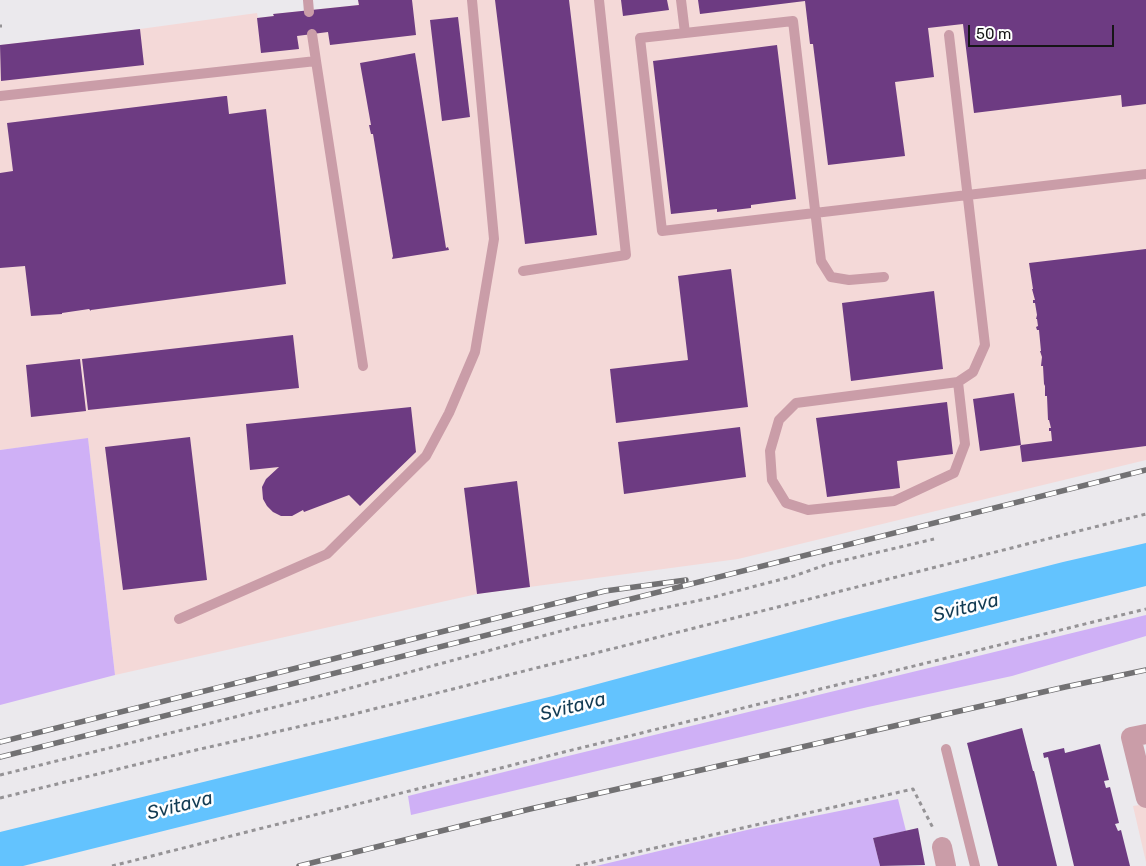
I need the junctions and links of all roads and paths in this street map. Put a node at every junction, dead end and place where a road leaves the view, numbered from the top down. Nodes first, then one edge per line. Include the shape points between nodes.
1 (308, 0) edge
2 (472, 0) edge
3 (599, 0) edge
4 (681, 0) edge
5 (309, 12) dead end
6 (686, 33) junction
7 (312, 34) dead end
8 (949, 35) dead end
9 (316, 61) junction
10 (0, 96) edge
11 (1146, 174) edge
12 (968, 195) junction
13 (815, 213) junction
14 (523, 271) dead end
15 (884, 277) dead end
16 (363, 366) dead end
17 (958, 382) junction
18 (1146, 514) edge
19 (934, 539) dead end
20 (1146, 609) edge
21 (179, 619) dead end
22 (1138, 735) edge
23 (946, 749) dead end
24 (0, 776) edge
25 (0, 798) edge
26 (1146, 798) edge
27 (944, 857) edge
28 (112, 866) edge
29 (576, 866) edge
30 (976, 866) edge

1 - 5 lane
2 - 21 lane via 494,239 475,352 449,413 426,456 327,554
3 - 14 lane via 626,255
4 - 6 lane
6 - 13 lane via 793,21
6 - 13 lane via 640,38 662,231
7 - 9 lane
8 - 12 lane
9 - 10 lane
9 - 16 lane
11 - 12 lane
12 - 13 lane
12 - 17 lane via 986,346 973,372
13 - 15 lane via 821,261 831,278
17 - 17 lane via 796,403 779,420 770,451 772,480 786,504 808,510 894,501 954,473 965,444
18 - 25 path via 356,714
19 - 24 path via 828,564 710,598 576,626 332,693
20 - 28 path
22 - 26 street
23 - 30 lane
27 - 29 path via 914,789

